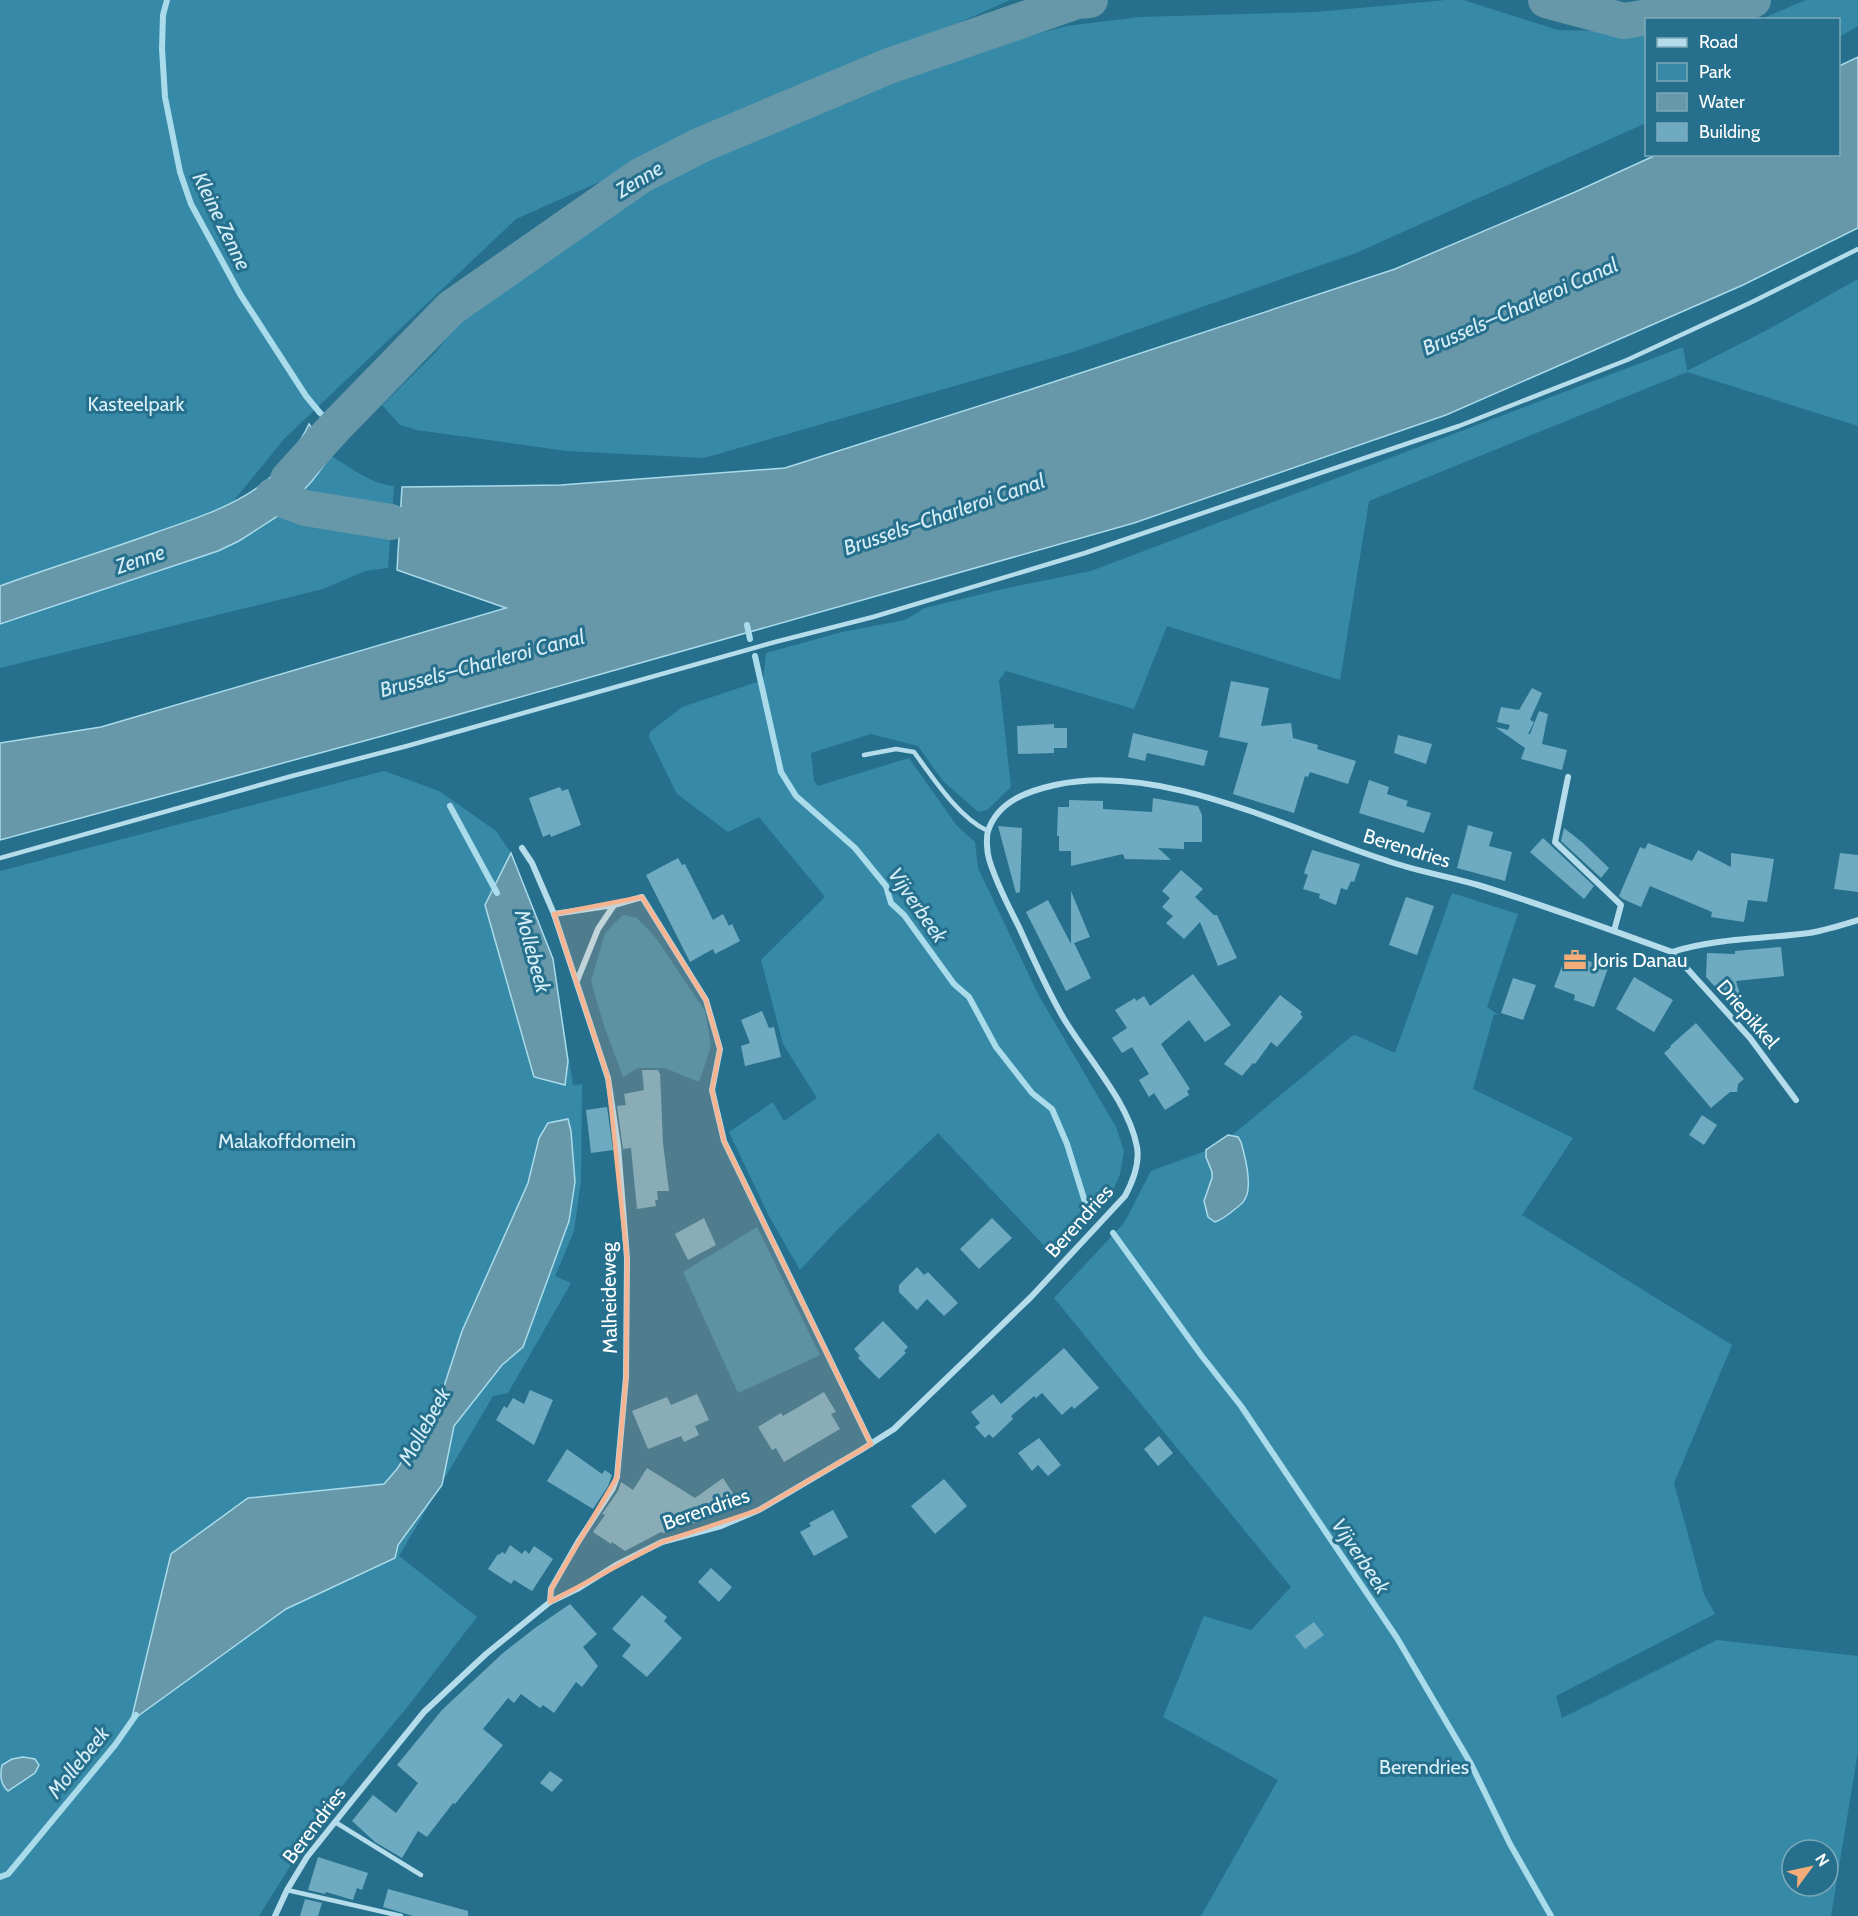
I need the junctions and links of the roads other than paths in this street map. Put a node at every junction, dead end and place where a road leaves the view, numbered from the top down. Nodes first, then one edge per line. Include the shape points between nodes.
1 (1858, 249) edge
2 (864, 755) dead end
3 (1568, 777) dead end
4 (988, 831) junction
5 (522, 848) dead end
6 (0, 858) edge
7 (614, 905) junction
8 (554, 914) junction
9 (1858, 920) edge
10 (1614, 932) junction
11 (1672, 952) junction
12 (577, 981) junction
13 (1796, 1100) dead end
14 (871, 1444) junction
15 (550, 1602) junction
16 (335, 1822) junction
17 (421, 1875) dead end
18 (287, 1890) junction
19 (275, 1916) edge
20 (400, 1916) edge

1 - 6 lane via 1627,360 1459,426 1085,554 873,617
2 - 4 lane via 896,749 914,752 946,794
3 - 10 street via 1555,842 1621,905
4 - 10 street, Berendries via 1002,807 1026,793 1058,784 1116,782 1193,792 1386,861 1479,886
4 - 14 street, Berendries via 988,856 1027,945 1064,1018 1132,1127 1138,1150 1136,1168 1125,1196 1031,1297 904,1420
5 - 8 street, Malheideweg
7 - 8 street
7 - 12 street via 598,929
7 - 14 street via 642,897 706,1000 720,1049 712,1090 724,1141
8 - 12 street, Malheideweg
9 - 11 street via 1810,933 1696,945
10 - 11 street, Berendries
11 - 13 street, Driepikkel via 1750,1038
12 - 15 street, Malheideweg via 608,1078 618,1146 627,1258 626,1377 617,1477 551,1589
14 - 15 street, Berendries via 759,1510 721,1526 662,1542
15 - 16 street, Berendries via 424,1712
16 - 17 lane
16 - 18 street, Berendries
18 - 19 street, Berendries
18 - 20 lane

